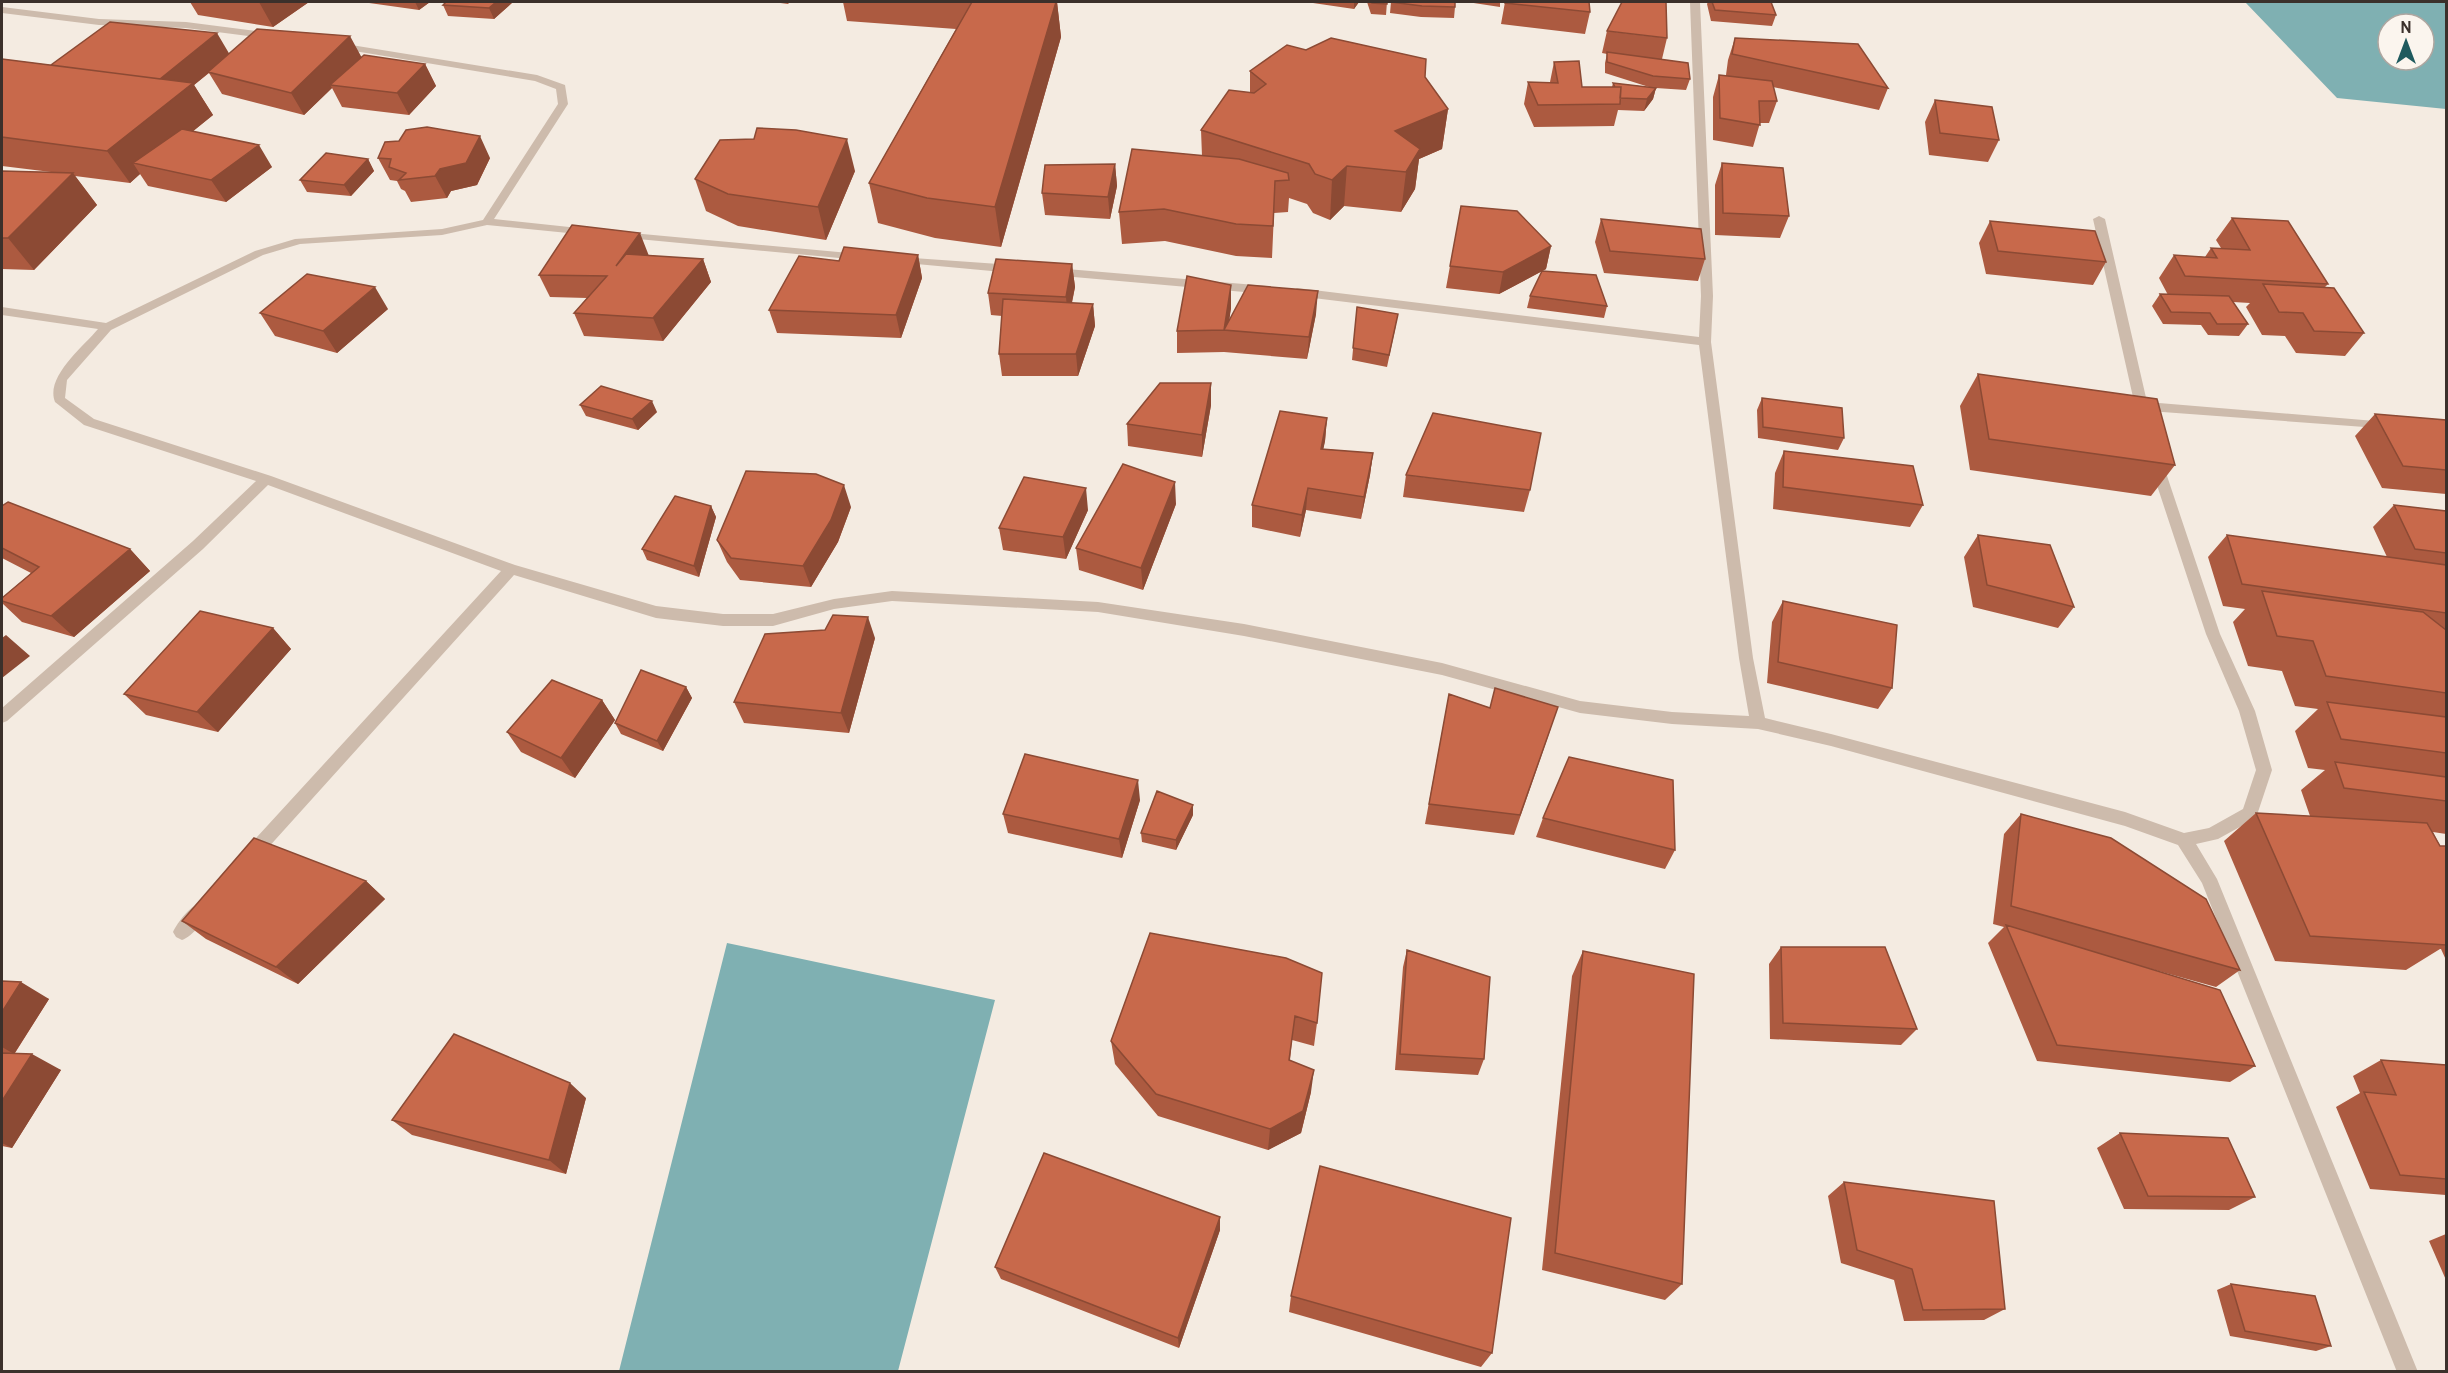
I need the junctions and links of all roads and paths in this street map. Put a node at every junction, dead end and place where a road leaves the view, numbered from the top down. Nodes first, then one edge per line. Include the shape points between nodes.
1 (1695, 2) edge
2 (2, 10) edge
3 (283, 38) edge
4 (326, 44) edge
5 (2099, 219) dead end
6 (487, 222) junction
7 (2, 311) edge
8 (108, 327) junction
9 (1705, 342) junction
10 (2141, 406) junction
11 (2147, 427) edge
12 (2400, 427) edge
13 (2153, 448) edge
14 (266, 479) junction
15 (511, 569) junction
16 (2, 717) edge
17 (1758, 723) junction
18 (2184, 840) junction
19 (237, 870) edge
20 (213, 897) edge
21 (182, 932) edge
22 (2408, 1371) edge

1 - 9 street via 1707,296
2 - 3 street via 99,22 186,25
4 - 6 street via 537,78 561,87 563,104
5 - 10 street
6 - 8 street via 442,232 299,241 260,253
6 - 9 street via 1359,298
7 - 8 street
8 - 14 street via 62,379 59,399 89,422
9 - 17 street
10 - 11 street
10 - 12 street
13 - 18 street via 2213,634 2247,711 2264,770 2250,813 2212,834
14 - 15 street
14 - 16 street via 198,545
15 - 17 street via 656,612 723,620 773,620 834,604 892,596 1098,607 1244,630 1442,669 1580,707
15 - 19 street
17 - 18 street via 2125,819
18 - 22 street via 2209,879
20 - 21 street

